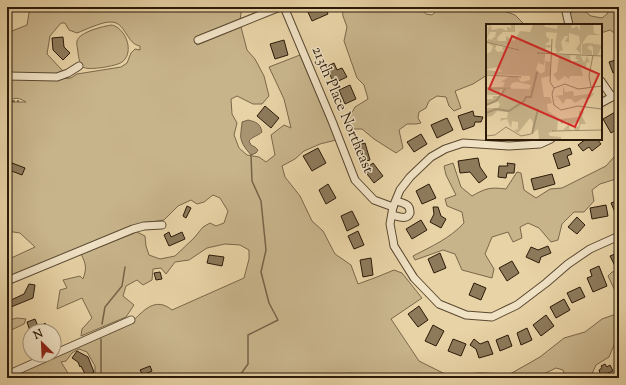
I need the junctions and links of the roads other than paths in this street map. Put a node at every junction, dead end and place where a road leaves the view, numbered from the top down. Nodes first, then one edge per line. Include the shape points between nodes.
1 (280, 7) edge
2 (284, 7) edge
3 (565, 7) edge
4 (569, 24) edge
5 (198, 40) dead end
6 (79, 66) dead end
7 (7, 76) edge
8 (602, 82) edge
9 (619, 93) edge
10 (612, 97) junction
11 (602, 103) edge
12 (549, 140) edge
13 (394, 204) junction
14 (392, 215) junction
15 (162, 225) dead end
16 (619, 236) edge
17 (7, 281) edge
18 (131, 320) dead end
19 (62, 350) edge
20 (33, 363) edge
21 (7, 375) edge

1 - 5 street
2 - 13 street, 213th Place Northeast via 355,180 374,200
3 - 4 street
6 - 7 street via 57,77
8 - 10 street
9 - 10 street
10 - 11 street
12 - 13 street via 540,144 509,146 463,143 445,149 431,157 410,176
13 - 14 street
13 - 14 street, 213th Place Northeast via 408,206 410,212 404,218
14 - 16 street via 390,224 394,246 414,278 439,304 466,315 492,317 517,305 590,249
15 - 17 street via 133,229
18 - 19 street
20 - 21 street

